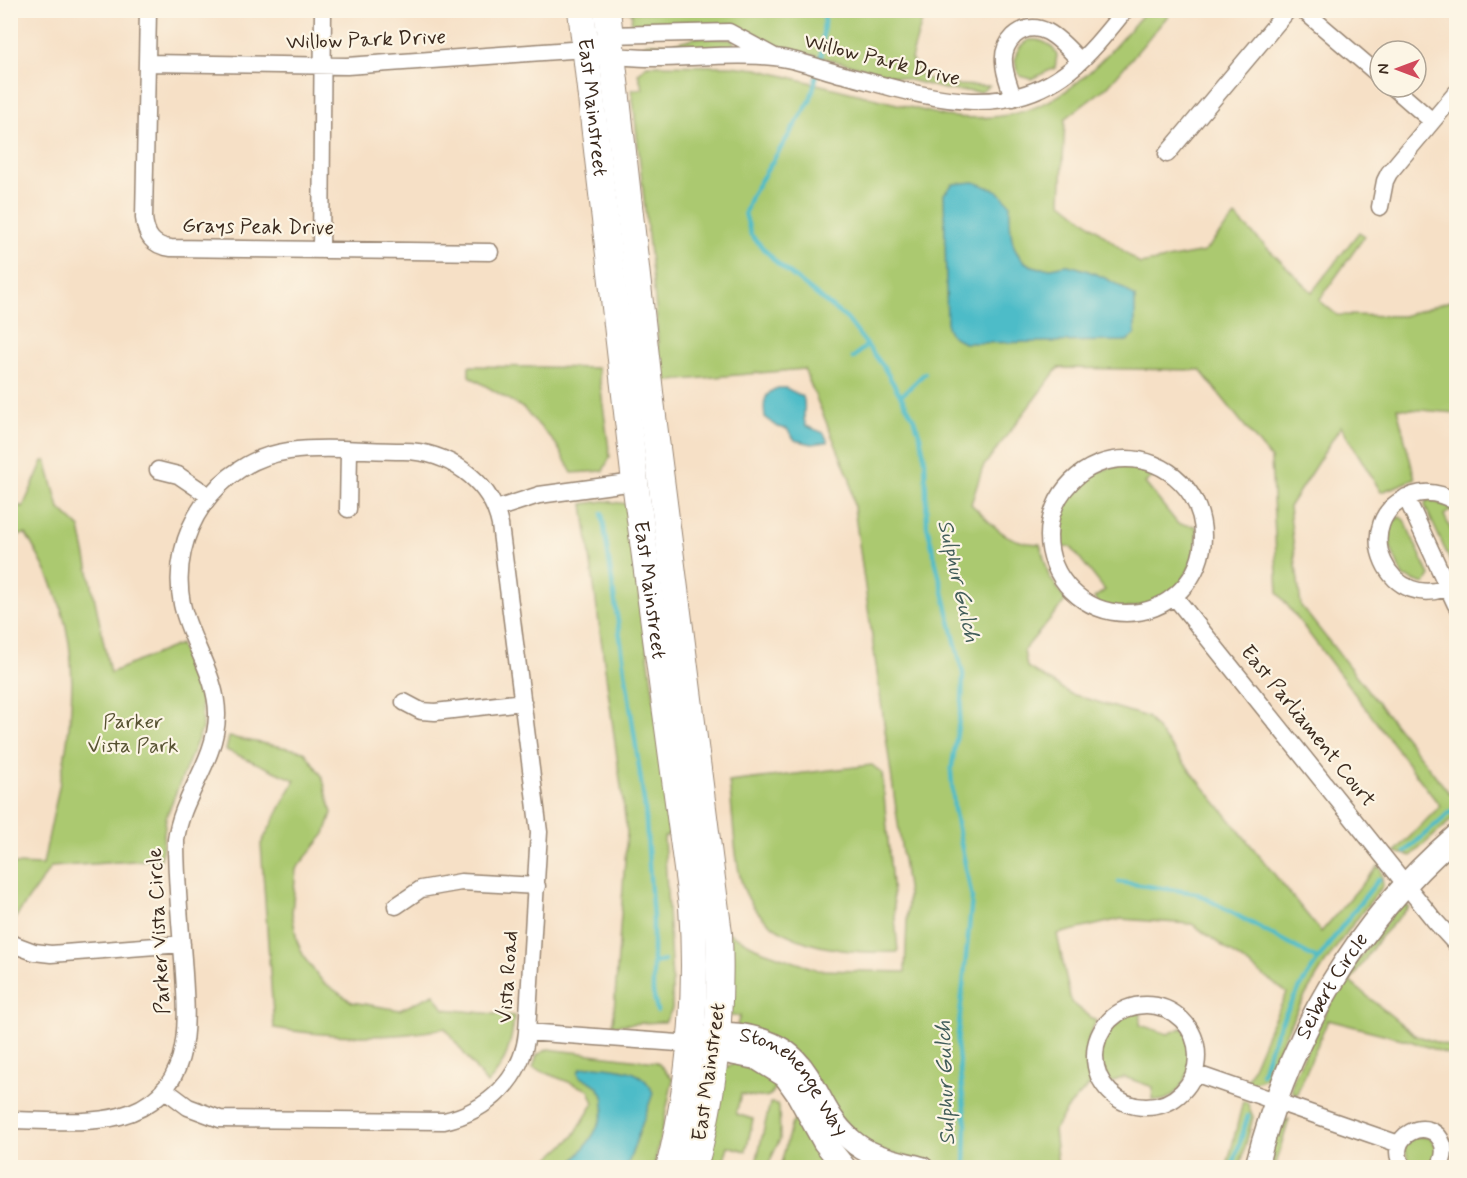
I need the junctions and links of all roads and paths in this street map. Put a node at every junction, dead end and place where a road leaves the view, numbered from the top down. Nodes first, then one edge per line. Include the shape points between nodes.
1 (148, 10) edge
2 (322, 10) edge
3 (581, 10) edge
4 (1125, 10) edge
5 (1288, 10) edge
6 (1303, 10) edge
7 (609, 34) edge
8 (585, 49) junction
9 (775, 57) junction
10 (1080, 61) junction
11 (149, 63) junction
12 (321, 66) junction
13 (1368, 66) edge
14 (1456, 93) edge
15 (1013, 98) junction
16 (1407, 99) edge
17 (1432, 121) junction
18 (1167, 154) dead end
19 (1380, 207) dead end
20 (321, 250) junction
21 (490, 252) dead end
22 (349, 451) junction
23 (158, 470) dead end
24 (635, 482) junction
25 (209, 496) junction
26 (1406, 497) junction
27 (1456, 502) edge
28 (348, 509) dead end
29 (496, 509) junction
30 (1452, 585) edge
31 (1174, 596) junction
32 (1456, 605) edge
33 (404, 702) dead end
34 (523, 702) junction
35 (1456, 836) edge
36 (1406, 884) junction
37 (537, 886) junction
38 (396, 906) dead end
39 (10, 943) edge
40 (182, 944) junction
41 (1456, 944) edge
42 (527, 1032) junction
43 (717, 1043) junction
44 (692, 1044) junction
45 (1194, 1074) junction
46 (164, 1089) junction
47 (1275, 1101) junction
48 (10, 1119) edge
49 (1400, 1144) junction
50 (669, 1167) edge
51 (694, 1167) edge
52 (845, 1167) edge
53 (922, 1167) edge
54 (1256, 1167) edge
55 (1404, 1167) edge
56 (1438, 1167) edge

1 - 11 street, Grays Peak Drive
2 - 12 street
3 - 8 main road, East Mainstreet
4 - 10 street, Willow Park Drive
5 - 18 street
6 - 13 street
7 - 8 street, Willow Park Drive
7 - 9 street, Willow Park Drive
7 - 9 street, Willow Park Drive via 729,32
7 - 43 main road, East Mainstreet via 651,400 716,903 720,970
8 - 12 street, Willow Park Drive
8 - 24 main road, East Mainstreet
9 - 15 street, Willow Park Drive via 949,101 982,103
10 - 15 street, Willow Park Drive via 1051,83
10 - 15 street via 1046,31 1032,28 1017,34 1007,45 1004,61
11 - 12 street, Willow Park Drive
11 - 20 street, Grays Peak Drive via 144,218 146,232 153,241 171,248
12 - 20 street
14 - 17 street
16 - 17 street
17 - 19 street via 1389,173
20 - 21 street, Grays Peak Drive
22 - 25 street, Parker Vista Circle via 299,450 266,457 238,471
22 - 28 street
22 - 29 street, Parker Vista Circle via 419,452 443,458 476,482
23 - 25 street via 178,475
24 - 29 street via 539,495
24 - 44 main road, East Mainstreet via 689,875 694,938
25 - 40 street, Parker Vista Circle via 187,534 179,568 183,610 215,693 217,716 213,740 176,832
26 - 27 street via 1437,494
26 - 30 street
26 - 30 street via 1384,518 1378,538 1381,558 1392,576 1408,588 1428,592
29 - 34 street, Vista Road
30 - 32 street
31 - 31 street via 1191,576 1202,543 1197,508 1184,486 1163,469 1138,460 1112,461 1079,475 1060,496 1050,522 1052,559 1065,584 1086,603 1113,612 1141,612
31 - 36 street, East Parliament Court
33 - 34 street via 421,711 435,712
34 - 37 street, Vista Road via 538,816
35 - 36 street, Seibert Circle
36 - 41 street, East Parliament Court
36 - 47 street, Seibert Circle via 1362,938 1323,996 1295,1050
37 - 38 street via 461,882 421,889
37 - 42 street, Vista Road
39 - 40 street via 51,954
40 - 46 street, Parker Vista Circle via 187,1037 179,1065
42 - 44 street, Stonehenge Way
42 - 46 street, Vista Road via 522,1056 502,1089 476,1110 444,1121 220,1119 188,1107
43 - 44 street, Stonehenge Way
43 - 51 main road, East Mainstreet via 708,1110
43 - 52 street, Stonehenge Way via 756,1058 785,1076 824,1142
43 - 53 street, Stonehenge Way via 759,1039 785,1050 803,1067 833,1120 850,1140 877,1156
44 - 50 main road, East Mainstreet
45 - 45 street via 1196,1047 1190,1030 1179,1016 1163,1007 1127,1007 1106,1023 1097,1039 1097,1074 1113,1095 1128,1104 1155,1107 1171,1100 1185,1089
45 - 47 street
46 - 48 street via 139,1108 112,1118
47 - 49 street
47 - 54 street, Seibert Circle
49 - 55 street via 1398,1156
49 - 56 street via 1413,1131 1432,1132 1443,1148

